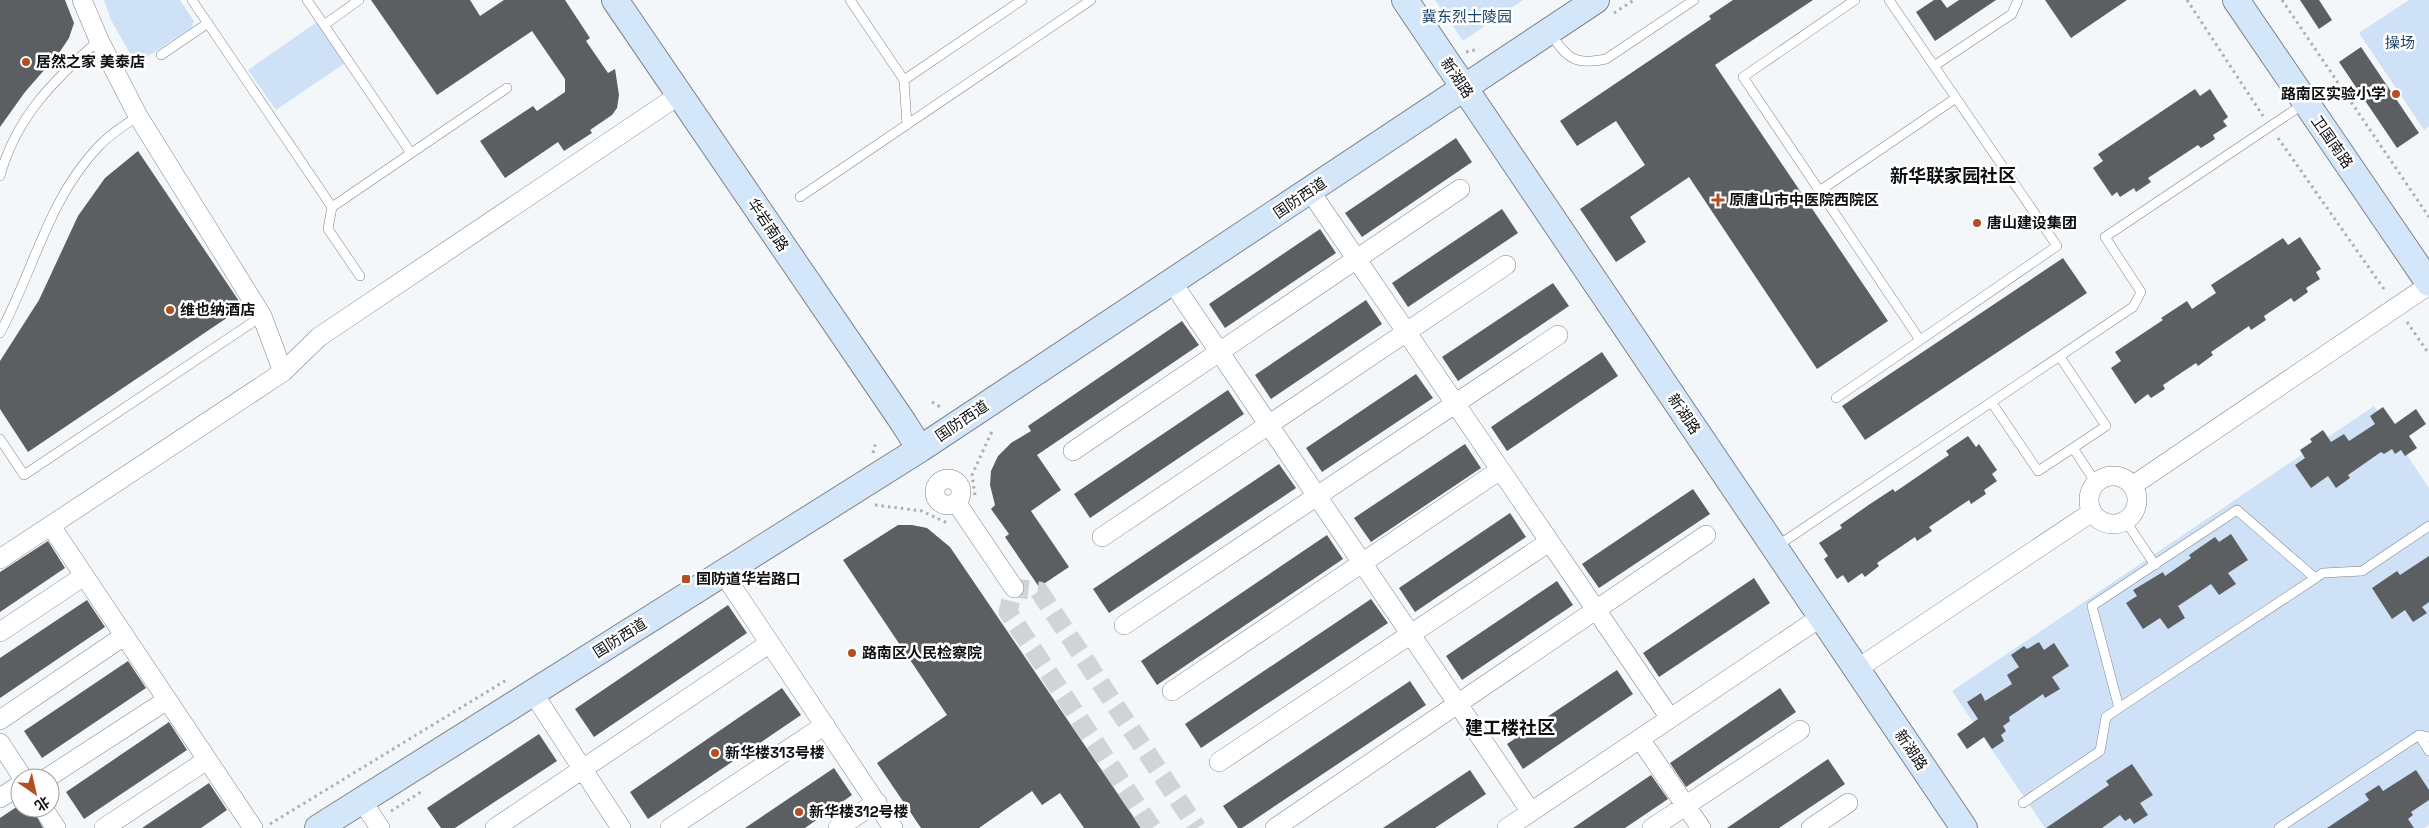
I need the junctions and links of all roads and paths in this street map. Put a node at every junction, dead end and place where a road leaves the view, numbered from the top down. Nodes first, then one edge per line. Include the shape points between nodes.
1 (82, 0) edge
2 (192, 0) edge
3 (306, 0) edge
4 (359, 0) edge
5 (850, 0) edge
6 (1022, 0) edge
7 (1090, 0) edge
8 (1405, 0) edge
9 (1596, 0) edge
10 (1694, 0) edge
11 (1855, 0) edge
12 (1889, 0) edge
13 (2018, 0) edge
14 (2187, 0) edge
15 (2236, 0) edge
16 (2282, 0) edge
17 (618, 1) edge
18 (208, 23) junction
19 (324, 25) junction
20 (1549, 32) junction
21 (99, 40) junction
22 (161, 55) dead end
23 (1934, 66) junction
24 (904, 80) junction
25 (507, 88) dead end
26 (1464, 88) junction
27 (679, 95) junction
28 (1956, 98) junction
29 (2305, 103) junction
30 (138, 116) junction
31 (907, 125) junction
32 (2270, 127) junction
33 (410, 153) junction
34 (0, 176) edge
35 (1460, 189) dead end
36 (1310, 191) junction
37 (1818, 192) junction
38 (800, 198) dead end
39 (332, 207) junction
40 (2429, 217) edge
41 (1357, 259) junction
42 (1506, 265) dead end
43 (360, 276) dead end
44 (1172, 282) junction
45 (2429, 284) edge
46 (2397, 307) junction
47 (262, 316) junction
48 (1407, 332) junction
49 (0, 333) edge
50 (1558, 335) dead end
51 (1920, 340) junction
52 (1218, 352) junction
53 (2429, 354) edge
54 (2060, 357) junction
55 (283, 372) junction
56 (1836, 398) dead end
57 (1992, 403) junction
58 (1455, 404) junction
59 (994, 425) dead end
60 (1269, 426) junction
61 (0, 438) edge
62 (2073, 448) junction
63 (1073, 451) dead end
64 (930, 466) junction
65 (1500, 470) junction
66 (2096, 483) junction
67 (2132, 486) junction
68 (1317, 496) junction
69 (976, 502) dead end
70 (875, 505) dead end
71 (2092, 512) junction
72 (2126, 520) junction
73 (51, 526) junction
74 (2429, 526) edge
75 (1706, 535) dead end
76 (1102, 537) dead end
77 (980, 538) junction
78 (1550, 542) junction
79 (1774, 548) junction
80 (0, 559) edge
81 (1362, 563) junction
82 (2155, 564) junction
83 (723, 573) junction
84 (84, 576) junction
85 (2315, 578) junction
86 (1014, 588) dead end
87 (1596, 610) junction
88 (1821, 618) junction
89 (1124, 625) dead end
90 (0, 632) edge
91 (1410, 635) junction
92 (124, 636) junction
93 (770, 643) junction
94 (1857, 669) junction
95 (1172, 691) dead end
96 (533, 693) junction
97 (167, 700) junction
98 (1457, 704) junction
99 (2119, 708) junction
100 (1670, 718) junction
101 (0, 720) edge
102 (825, 725) junction
103 (1800, 730) dead end
104 (2418, 735) junction
105 (2429, 737) edge
106 (1640, 739) junction
107 (0, 743) edge
108 (2429, 751) edge
109 (207, 760) junction
110 (1219, 762) dead end
111 (16, 768) edge
112 (583, 769) junction
113 (60, 770) edge
114 (362, 801) junction
115 (876, 802) junction
116 (1848, 803) dead end
117 (2023, 803) dead end
118 (1685, 806) junction
119 (1531, 812) junction
120 (104, 828) edge
121 (253, 828) edge
122 (318, 828) edge
123 (380, 828) edge
124 (496, 828) edge
125 (621, 828) edge
126 (670, 828) edge
127 (838, 828) edge
128 (894, 828) edge
129 (1275, 828) edge
130 (1507, 828) edge
131 (1652, 828) edge
132 (1701, 828) edge
133 (1811, 828) edge
134 (1964, 828) edge
135 (2279, 828) edge

1 - 21 street
2 - 18 lane
3 - 19 lane
4 - 19 lane
5 - 24 lane
6 - 24 lane
7 - 31 lane
8 - 26 street, 新湖路
9 - 20 street, 国防西道
10 - 20 lane via 1606,59 1590,63 1564,54
11 - 37 lane via 1742,77
12 - 23 lane
13 - 23 lane via 2012,14
14 - 32 path
15 - 29 street, 卫国南路
16 - 40 path
17 - 27 street, 华岩南路
18 - 22 lane
18 - 39 lane
19 - 33 lane
20 - 26 street, 国防西道
21 - 30 street
21 - 34 lane via 34,106 14,135
23 - 28 lane
24 - 31 lane
25 - 33 lane
26 - 36 street, 国防西道
26 - 79 street, 新湖路
27 - 55 street via 319,337
27 - 64 street, 华岩南路
28 - 37 lane
28 - 51 lane via 2057,246
29 - 32 lane
29 - 45 street, 卫国南路
30 - 47 street
30 - 49 lane via 100,145 73,177 44,231 26,280
31 - 38 lane
32 - 46 path
32 - 54 lane via 2105,237 2141,292 2133,307
33 - 39 lane
35 - 41 street
36 - 41 street
36 - 44 street, 国防西道
37 - 51 lane
39 - 43 lane via 328,229
41 - 48 street
41 - 52 street
42 - 48 street
44 - 52 street
44 - 64 street, 国防西道
45 - 46 street
46 - 53 path
46 - 67 street
47 - 55 street
47 - 61 lane via 24,475
48 - 58 street
48 - 60 street
50 - 58 street
51 - 56 lane
52 - 60 street
52 - 63 street
54 - 57 lane
54 - 62 lane via 2106,426
55 - 73 street
57 - 62 lane via 2038,471
57 - 79 lane
58 - 65 street
58 - 68 street
59 - 69 path via 972,475
60 - 68 street
60 - 76 street
62 - 66 lane
64 - 77 street via 937,500 944,505 956,502
64 - 83 street, 国防西道
65 - 78 street
65 - 81 street
66 - 67 street via 2119,477
66 - 71 street via 2089,497
67 - 72 street via 2135,508
68 - 81 street
68 - 89 street
70 - 77 path via 922,511
71 - 72 street via 2104,522
71 - 94 street
72 - 82 lane
73 - 80 street
73 - 84 street
74 - 85 lane via 2362,571 2323,573
75 - 87 street
77 - 86 street
78 - 87 street
78 - 91 street
79 - 88 street, 新湖路
81 - 91 street
81 - 95 street
82 - 85 lane via 2237,510
82 - 99 lane via 2092,606
83 - 93 street
83 - 96 street, 国防西道
84 - 90 street
84 - 92 street
85 - 99 lane
87 - 98 street
87 - 100 street
88 - 94 street, 新湖路
88 - 100 street
91 - 98 street
91 - 110 street
92 - 97 street
92 - 101 street
93 - 102 street
93 - 112 street
94 - 134 street, 新湖路
96 - 112 street
96 - 114 street, 国防西道
97 - 109 street
97 - 113 street
98 - 119 street
98 - 129 street
99 - 117 lane via 2106,717 2100,751
100 - 106 street
102 - 115 street
102 - 126 street
103 - 118 street
104 - 105 lane
104 - 108 lane
104 - 135 lane
106 - 118 street
106 - 119 street
107 - 111 street
109 - 120 street
109 - 121 street
112 - 124 street
112 - 125 street
114 - 122 street, 国防西道
114 - 123 street
115 - 127 street
115 - 128 street
116 - 133 street
118 - 131 street
118 - 132 street
119 - 130 street

